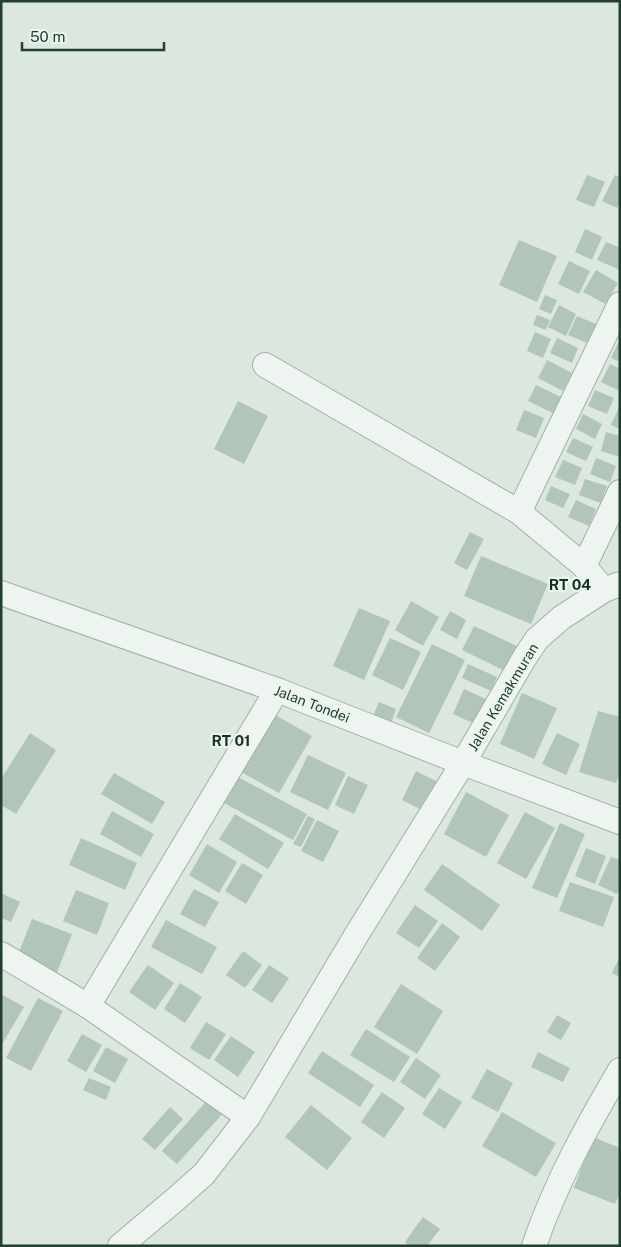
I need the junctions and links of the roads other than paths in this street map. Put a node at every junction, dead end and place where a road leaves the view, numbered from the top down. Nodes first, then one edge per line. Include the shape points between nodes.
1 (620, 304) edge
2 (265, 365) dead end
3 (620, 492) edge
4 (519, 512) junction
5 (584, 566) junction
6 (612, 587) edge
7 (1, 593) edge
8 (277, 690) junction
9 (463, 763) junction
10 (620, 822) edge
11 (1, 954) edge
12 (88, 1006) junction
13 (620, 1070) edge
14 (612, 1102) edge
15 (248, 1117) junction
16 (120, 1246) edge
17 (534, 1246) edge

1 - 4 street
2 - 4 street
3 - 5 street
4 - 5 street
5 - 6 street
6 - 9 street, Jalan Kemakmuran via 561,618 537,639
7 - 8 street, Jalan Tondei
8 - 9 street, Jalan Tondei
8 - 12 street
9 - 10 street, Jalan Tondei
9 - 15 street, Jalan Kemakmuran
11 - 12 street
12 - 15 street
13 - 14 street
14 - 17 street via 560,1182
15 - 16 street, Jalan Kemakmuran via 204,1174

